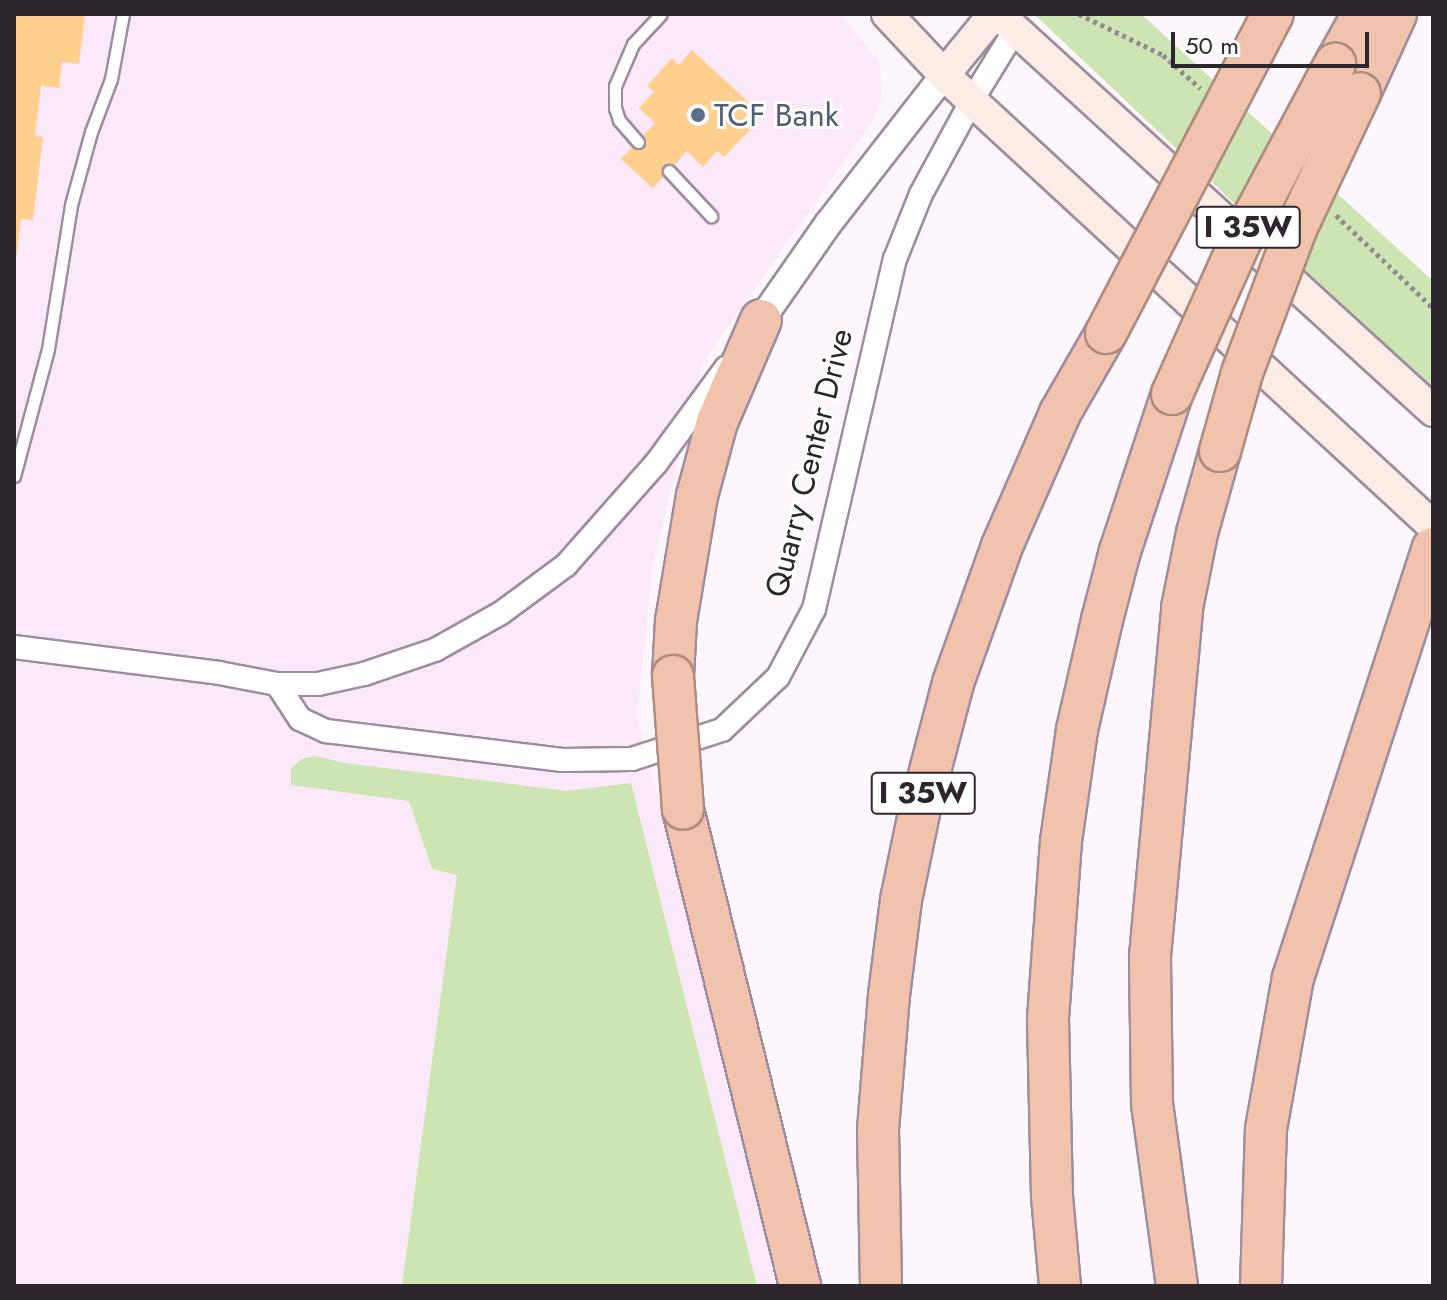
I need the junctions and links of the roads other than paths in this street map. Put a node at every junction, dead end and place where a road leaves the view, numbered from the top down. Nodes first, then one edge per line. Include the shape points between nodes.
1 (123, 14) edge
2 (661, 14) edge
3 (887, 14) edge
4 (1273, 14) edge
5 (1363, 14) edge
6 (1396, 14) edge
7 (1003, 19) edge
8 (944, 75) junction
9 (1347, 79) junction
10 (972, 100) junction
11 (638, 142) dead end
12 (669, 171) dead end
13 (711, 216) dead end
14 (761, 320) junction
15 (1433, 411) edge
16 (14, 476) edge
17 (1433, 526) edge
18 (1433, 548) edge
19 (1419, 625) edge
20 (14, 647) edge
21 (277, 684) junction
22 (800, 1286) edge
23 (881, 1286) edge
24 (1060, 1286) edge
25 (1177, 1286) edge
26 (1261, 1286) edge

1 - 16 lane via 111,79 71,205 48,349
2 - 11 lane via 633,44 615,86 619,120
3 - 8 main road
4 - 23 highway, I 35W, bridge via 1060,413 1002,546 953,683 919,813 892,968 878,1129
5 - 9 highway, I 35W
6 - 9 highway
7 - 8 main road
7 - 10 street, Quarry Center Drive
7 - 15 main road
8 - 10 main road
8 - 14 street
9 - 24 highway, I 35W, bridge via 1241,240 1172,394 1102,620 1077,730 1061,841 1048,1018 1051,1180
9 - 25 highway, bridge via 1242,373 1197,533 1182,608 1150,956 1152,1103
10 - 17 main road
10 - 21 street, Quarry Center Drive via 921,194 895,259 814,609 778,677 722,730 632,759 562,760 326,731 300,719
12 - 13 lane
14 - 21 street via 657,462 566,565 501,613 435,650 318,684
14 - 22 highway, bridge via 717,422 697,496 676,621 673,676 683,809
18 - 19 highway
19 - 26 highway via 1293,978 1266,1129
20 - 21 street

